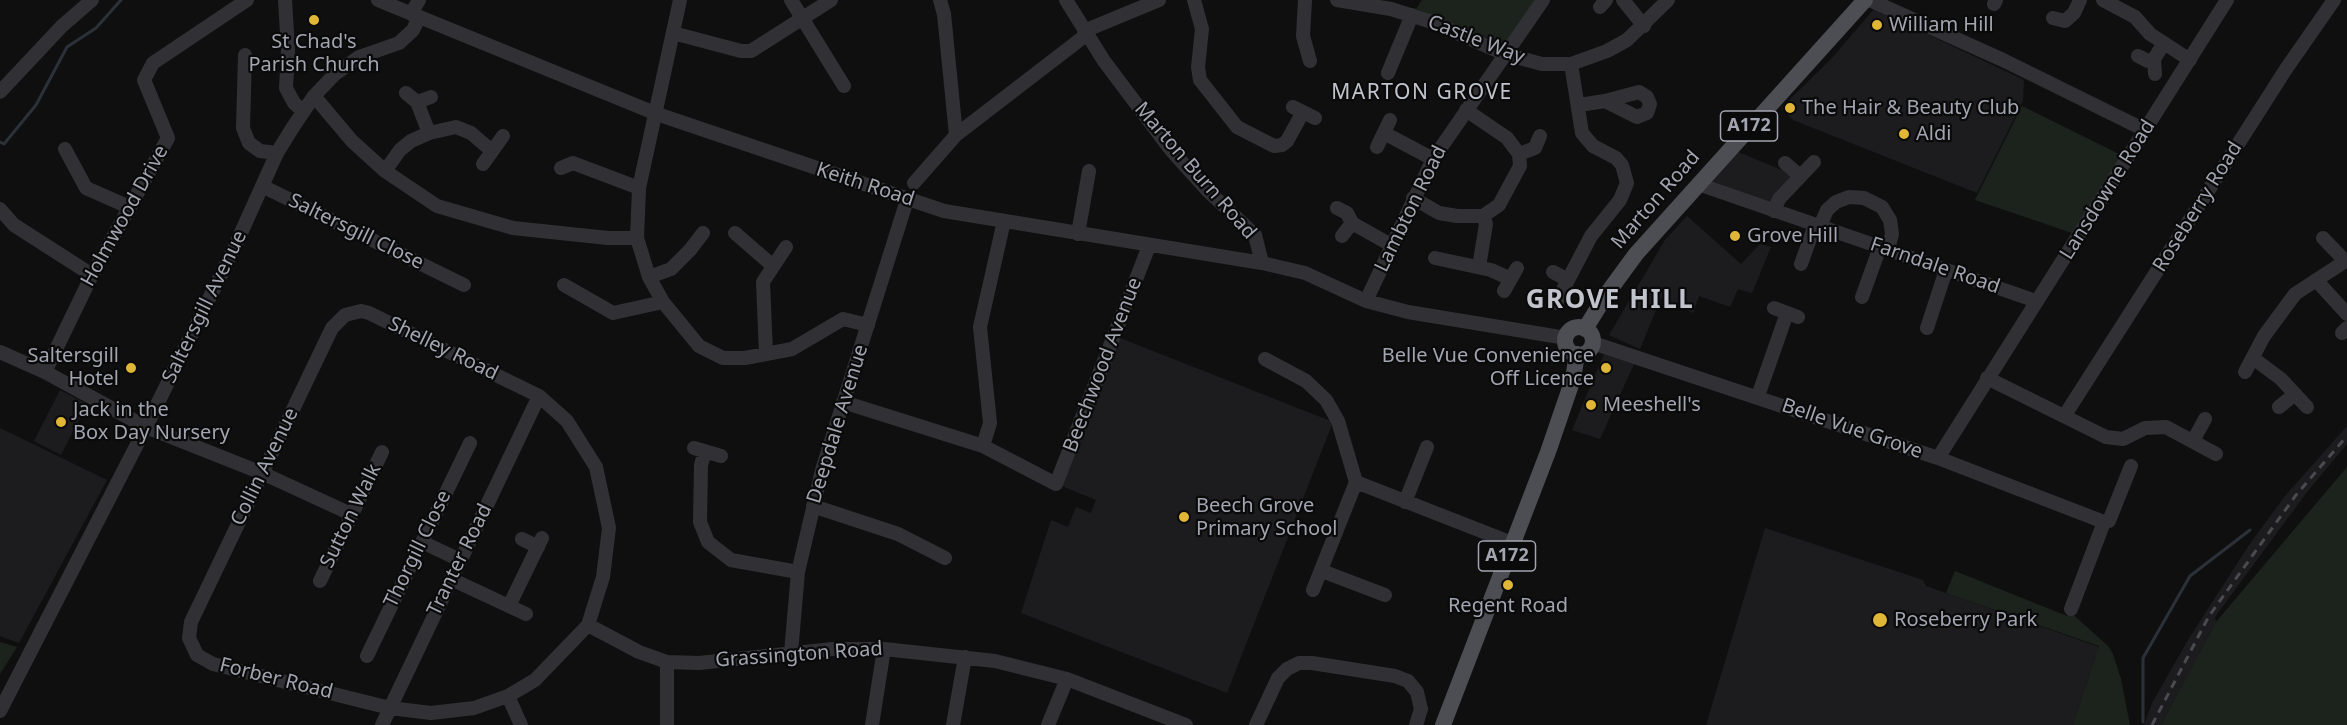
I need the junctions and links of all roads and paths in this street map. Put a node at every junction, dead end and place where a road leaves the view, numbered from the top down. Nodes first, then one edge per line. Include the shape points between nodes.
1 (92, 0) edge
2 (247, 0) edge
3 (285, 0) edge
4 (378, 0) edge
5 (419, 0) edge
6 (680, 0) edge
7 (790, 0) edge
8 (831, 0) edge
9 (939, 0) edge
10 (1066, 0) edge
11 (1159, 0) edge
12 (1194, 0) edge
13 (1305, 0) edge
14 (1337, 0) edge
15 (1543, 0) edge
16 (1623, 0) edge
17 (1668, 0) edge
18 (1865, 0) edge
19 (1870, 0) edge
20 (2080, 0) edge
21 (2103, 0) edge
22 (2227, 0) edge
23 (2334, 0) edge
24 (1360, 2) edge
25 (2119, 3) edge
26 (1135, 4) edge
27 (1412, 15) junction
28 (415, 16) junction
29 (802, 18) junction
30 (2053, 18) dead end
31 (1644, 26) junction
32 (673, 33) junction
33 (1085, 33) junction
34 (2164, 43) junction
35 (245, 54) dead end
36 (1505, 54) junction
37 (2138, 56) dead end
38 (2154, 59) junction
39 (2190, 60) junction
40 (1310, 61) dead end
41 (1571, 64) junction
42 (1388, 73) dead end
43 (2155, 75) dead end
44 (844, 86) dead end
45 (0, 92) edge
46 (314, 96) junction
47 (431, 97) dead end
48 (1605, 102) dead end
49 (1579, 105) junction
50 (1466, 110) junction
51 (303, 111) junction
52 (1304, 112) dead end
53 (657, 114) junction
54 (2145, 130) junction
55 (429, 133) junction
56 (956, 135) junction
57 (503, 136) dead end
58 (1540, 136) dead end
59 (1377, 147) dead end
60 (65, 149) dead end
61 (492, 151) junction
62 (277, 153) junction
63 (1519, 154) junction
64 (1433, 159) junction
65 (569, 160) dead end
66 (1814, 162) dead end
67 (1785, 163) dead end
68 (483, 164) dead end
69 (385, 171) junction
70 (1089, 171) dead end
71 (1800, 176) junction
72 (914, 183) dead end
73 (1698, 184) junction
74 (262, 186) junction
75 (639, 188) junction
76 (1413, 198) junction
77 (907, 200) junction
78 (129, 207) junction
79 (1337, 208) dead end
80 (0, 209) edge
81 (1774, 210) junction
82 (1483, 216) junction
83 (1004, 221) junction
84 (1352, 223) junction
85 (1817, 225) junction
86 (703, 233) dead end
87 (735, 233) dead end
88 (1078, 234) junction
89 (1342, 236) dead end
90 (637, 238) junction
91 (2323, 238) dead end
92 (1391, 245) junction
93 (1149, 246) junction
94 (786, 247) dead end
95 (1884, 248) junction
96 (1435, 258) dead end
97 (2346, 261) edge
98 (1262, 263) junction
99 (1801, 264) dead end
100 (773, 266) junction
101 (1479, 267) junction
102 (1946, 270) junction
103 (1553, 272) dead end
104 (92, 275) junction
105 (649, 277) junction
106 (1510, 279) dead end
107 (1568, 280) junction
108 (2316, 280) junction
109 (464, 285) dead end
110 (564, 285) dead end
111 (1862, 297) dead end
112 (2036, 301) junction
113 (663, 302) junction
114 (1366, 302) junction
115 (1556, 303) dead end
116 (1786, 312) dead end
117 (2347, 314) edge
118 (345, 315) joint
119 (868, 325) junction
120 (1927, 328) dead end
121 (1589, 336) junction
122 (1566, 338) junction
123 (0, 352) edge
124 (766, 354) junction
125 (1577, 354) junction
126 (2253, 358) junction
127 (1265, 359) dead end
128 (45, 372) junction
129 (2245, 372) dead end
130 (1987, 378) junction
131 (2295, 394) junction
132 (539, 396) junction
133 (1758, 396) junction
134 (843, 402) junction
135 (2307, 407) dead end
136 (2279, 408) dead end
137 (2065, 416) junction
138 (2205, 419) dead end
139 (146, 427) junction
140 (2193, 441) junction
141 (470, 443) dead end
142 (983, 446) junction
143 (1427, 447) dead end
144 (382, 452) dead end
145 (2216, 454) dead end
146 (721, 456) dead end
147 (1938, 458) junction
148 (2131, 466) dead end
149 (262, 473) junction
150 (1356, 482) junction
151 (1405, 502) junction
152 (813, 506) junction
153 (351, 514) junction
154 (2107, 521) junction
155 (522, 539) dead end
156 (422, 542) junction
157 (1512, 543) junction
158 (945, 558) dead end
159 (460, 560) junction
160 (1322, 571) junction
161 (798, 572) junction
162 (451, 579) junction
163 (320, 580) dead end
164 (1313, 590) dead end
165 (1385, 595) dead end
166 (509, 606) junction
167 (2071, 609) dead end
168 (526, 614) dead end
169 (191, 622) joint
170 (588, 625) junction
171 (884, 649) junction
172 (791, 653) junction
173 (367, 656) dead end
174 (965, 657) junction
175 (667, 662) junction
176 (1067, 679) junction
177 (508, 696) junction
178 (390, 708) junction
179 (0, 711) edge
180 (1153, 711) junction
181 (382, 725) edge
182 (520, 725) edge
183 (667, 725) edge
184 (872, 725) edge
185 (954, 725) edge
186 (1048, 725) edge
187 (1147, 725) edge
188 (1186, 725) edge
189 (1256, 725) edge
190 (1416, 725) edge
191 (1443, 725) edge

1 - 45 street
2 - 78 street, Holmwood Drive via 153,63 144,80 168,138
3 - 51 street via 286,88 294,104
4 - 28 street, Keith Road
5 - 28 street, Saltersgill Avenue
6 - 32 street
7 - 29 street
8 - 29 street
9 - 56 street via 944,14
10 - 33 street, Marton Burn Road
11 - 26 street
12 - 52 street via 1202,29 1200,80 1237,128 1277,146 1287,141
13 - 40 street via 1303,36
14 - 24 street, Castle Way
15 - 36 street, Lambton Road
16 - 31 street
17 - 31 street, Castle Way
18 - 73 main road, Marton Road / A172
19 - 54 street
20 - 30 street via 2065,21
21 - 25 street
22 - 39 street, Lansdowne Road
23 - 137 street, Roseberry Road
24 - 27 street, Castle Way
25 - 34 street
26 - 33 street
27 - 36 street, Castle Way
27 - 42 street
28 - 46 street, Saltersgill Avenue via 413,30 399,43 359,57
28 - 53 street, Keith Road
29 - 32 street via 751,51
29 - 44 street
31 - 41 street, Castle Way via 1607,51
32 - 53 street
33 - 56 street
33 - 98 street, Marton Burn Road via 1171,150 1255,235
34 - 38 street
34 - 39 street
35 - 62 street via 243,128 249,143 260,151
36 - 41 street, Castle Way via 1542,64
36 - 50 street, Lambton Road
37 - 38 street via 2148,61
38 - 43 street
39 - 54 street, Lansdowne Road
41 - 49 street
46 - 51 street, Saltersgill Avenue
46 - 69 street via 352,141
47 - 55 street via 412,97
48 - 49 street
49 - 107 street via 1586,140 1622,165 1627,183 1620,200 1591,236
50 - 63 street via 1507,138
50 - 64 street, Lambton Road
51 - 62 street, Saltersgill Avenue
53 - 75 street
53 - 77 street, Keith Road
54 - 112 street, Lansdowne Road
55 - 61 street via 463,128
55 - 69 street via 400,150
56 - 72 street
57 - 61 street
58 - 63 street via 1535,148
59 - 64 street via 1387,126
60 - 78 street via 86,189
61 - 68 street
62 - 74 street, Saltersgill Avenue
63 - 82 street via 1520,166 1499,205
64 - 76 street, Lambton Road
65 - 75 street
66 - 71 street
67 - 71 street
69 - 90 street via 437,206 467,208 513,228
70 - 88 street
71 - 81 street
73 - 81 street, Farndale Road
73 - 121 main road, Marton Road / A172 via 1636,254 1606,295
74 - 109 street, Saltersgill Close via 453,273
74 - 139 street, Saltersgill Avenue
75 - 90 street
76 - 82 street via 1439,213
76 - 92 street, Lambton Road
77 - 83 street, Keith Road
77 - 119 street, Deepdale Avenue
78 - 104 street, Holmwood Drive
79 - 84 street via 1347,213
80 - 104 street via 14,225
81 - 85 street, Farndale Road
82 - 101 street via 1486,224
83 - 88 street, Keith Road
83 - 142 street via 980,327 990,423
84 - 89 street
84 - 92 street
85 - 95 street, Farndale Road
85 - 95 street via 1836,202 1849,197 1864,198 1882,207 1890,220 1892,234
85 - 99 street
86 - 105 street via 670,269
87 - 100 street
88 - 93 street, Keith Road
90 - 105 street
91 - 97 street
92 - 114 street, Lambton Road
93 - 98 street, Keith Road
93 - 142 street, Beechwood Avenue via 1056,484
94 - 100 street
95 - 102 street, Farndale Road
95 - 111 street
96 - 101 street via 1450,268
97 - 108 street
98 - 114 street, Marton Burn Road via 1305,273
100 - 124 street via 763,282
101 - 106 street
102 - 112 street, Farndale Road
102 - 120 street
103 - 107 street
104 - 128 street, Holmwood Drive
105 - 113 street
107 - 115 street
108 - 117 street
108 - 126 street via 2295,294
110 - 113 street via 613,313
112 - 130 street, Lansdowne Road
113 - 124 street via 699,346 723,358
114 - 122 street, Marton Burn Road
116 - 133 street
118 - 132 street, Shelley Road via 369,313
118 - 149 street, Collin Avenue via 332,328
119 - 124 street via 843,319 792,349
119 - 134 street, Deepdale Avenue
121 - 122 main road via 1573,328
121 - 125 main road via 1585,353
121 - 133 street, Belle Vue Grove
122 - 125 main road via 1567,347
123 - 128 street
125 - 157 main road, A172 via 1554,435
126 - 129 street
126 - 131 street
127 - 150 street via 1306,381 1326,400 1338,421
128 - 139 street
130 - 137 street
130 - 147 street, Lansdowne Road
131 - 135 street
131 - 136 street
132 - 159 street, Tranter Road
132 - 170 street, Shelley Road via 567,421 581,442 596,467 604,497 609,528 607,553
133 - 147 street, Belle Vue Grove
134 - 142 street
134 - 152 street, Deepdale Avenue
137 - 140 street via 2115,439 2158,426
138 - 140 street
139 - 149 street
139 - 179 street, Saltersgill Avenue
140 - 145 street
141 - 156 street, Thorgill Close
143 - 151 street
144 - 153 street, Sutton Walk
146 - 161 street via 700,450 700,522 708,542 731,560
147 - 154 street, Belle Vue Grove
148 - 154 street
149 - 153 street
149 - 169 street, Collin Avenue
150 - 151 street
150 - 160 street
151 - 157 street
152 - 158 street via 898,534
152 - 161 street, Deepdale Avenue
153 - 163 street, Sutton Walk
154 - 167 street
155 - 166 street via 540,542
156 - 159 street
156 - 173 street, Thorgill Close
157 - 191 main road, A172
159 - 162 street, Tranter Road
160 - 164 street
160 - 165 street
161 - 172 street, Deepdale Avenue
162 - 166 street
162 - 178 street, Tranter Road
166 - 168 street
169 - 178 street, Forber Road via 192,647 213,664
170 - 175 street, Grassington Road
170 - 177 street, Forber Road via 536,680
171 - 172 street, Grassington Road
171 - 174 street, Grassington Road
171 - 184 street
172 - 175 street, Grassington Road via 699,663
174 - 176 street, Grassington Road
174 - 185 street
175 - 183 street
176 - 180 street, Grassington Road
176 - 186 street
177 - 178 street, Forber Road via 453,712
177 - 182 street
178 - 181 street, Tranter Road
180 - 187 street
180 - 188 street, Grassington Road
189 - 190 street via 1282,674 1299,663 1408,681 1417,692 1421,709

